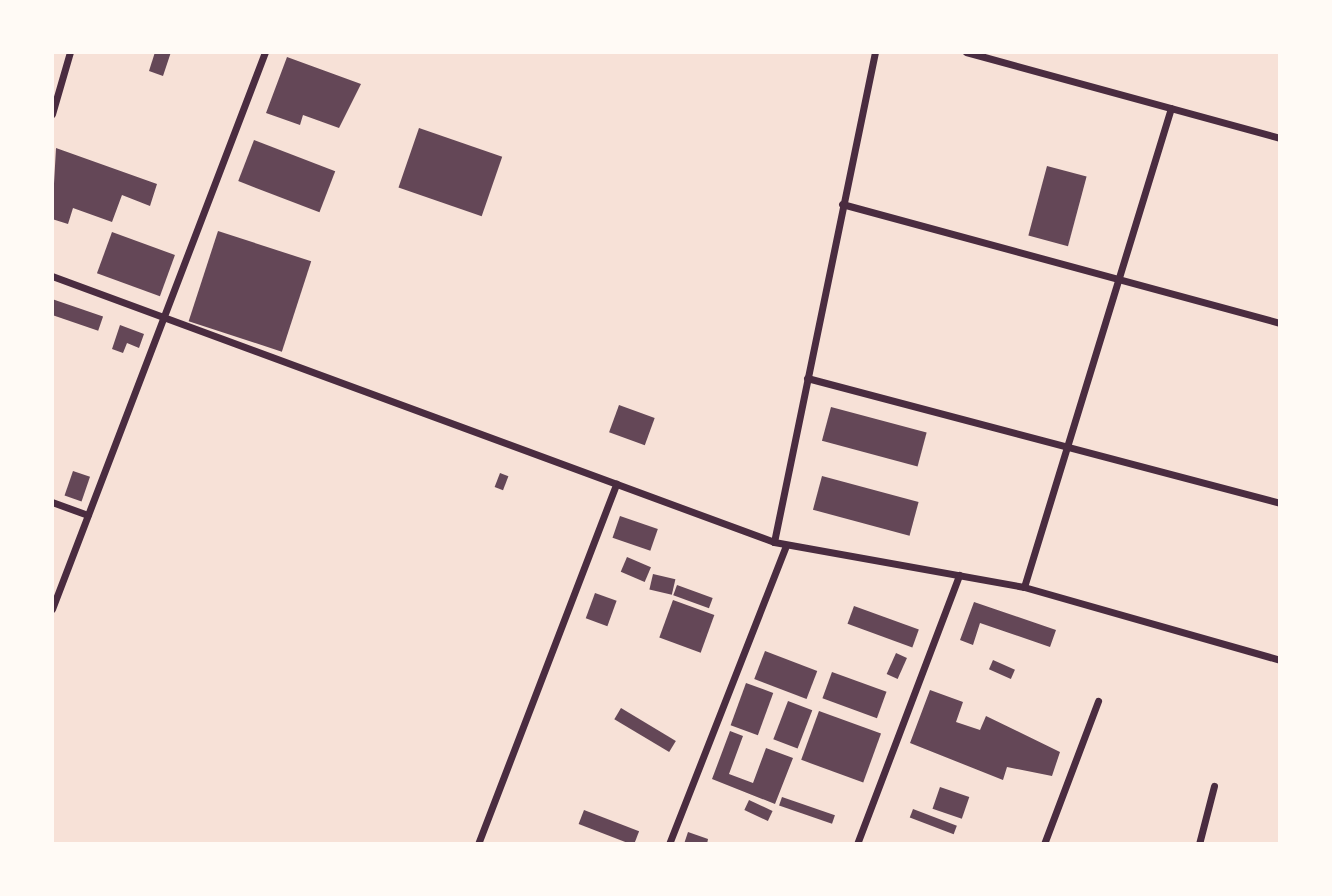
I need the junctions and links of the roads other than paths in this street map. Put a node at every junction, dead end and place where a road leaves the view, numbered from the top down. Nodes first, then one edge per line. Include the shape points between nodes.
1 (70, 52) edge
2 (265, 52) edge
3 (875, 52) edge
4 (966, 52) edge
5 (1171, 108) junction
6 (52, 114) edge
7 (1279, 138) edge
8 (842, 204) junction
9 (52, 276) edge
10 (1117, 279) junction
11 (164, 317) junction
12 (1279, 323) edge
13 (807, 378) junction
14 (1065, 446) junction
15 (616, 484) junction
16 (52, 502) edge
17 (1279, 503) edge
18 (88, 515) junction
19 (774, 542) junction
20 (786, 545) junction
21 (960, 575) junction
22 (1024, 587) junction
23 (52, 609) edge
24 (1279, 660) edge
25 (1098, 701) dead end
26 (1214, 786) dead end
27 (478, 844) edge
28 (669, 844) edge
29 (857, 844) edge
30 (1044, 844) edge
31 (1199, 844) edge

1 - 6 street
2 - 11 street
3 - 8 street
4 - 5 street
5 - 7 street
5 - 10 street
8 - 10 street
8 - 13 street
9 - 11 street
10 - 12 street
10 - 14 street
11 - 15 street
11 - 18 street
13 - 14 street
13 - 19 street
14 - 17 street
14 - 22 street
15 - 19 street
15 - 27 street
16 - 18 street
18 - 23 street
19 - 20 street
20 - 21 street
20 - 28 street
21 - 22 street
21 - 29 street
22 - 24 street
25 - 30 street
26 - 31 street

